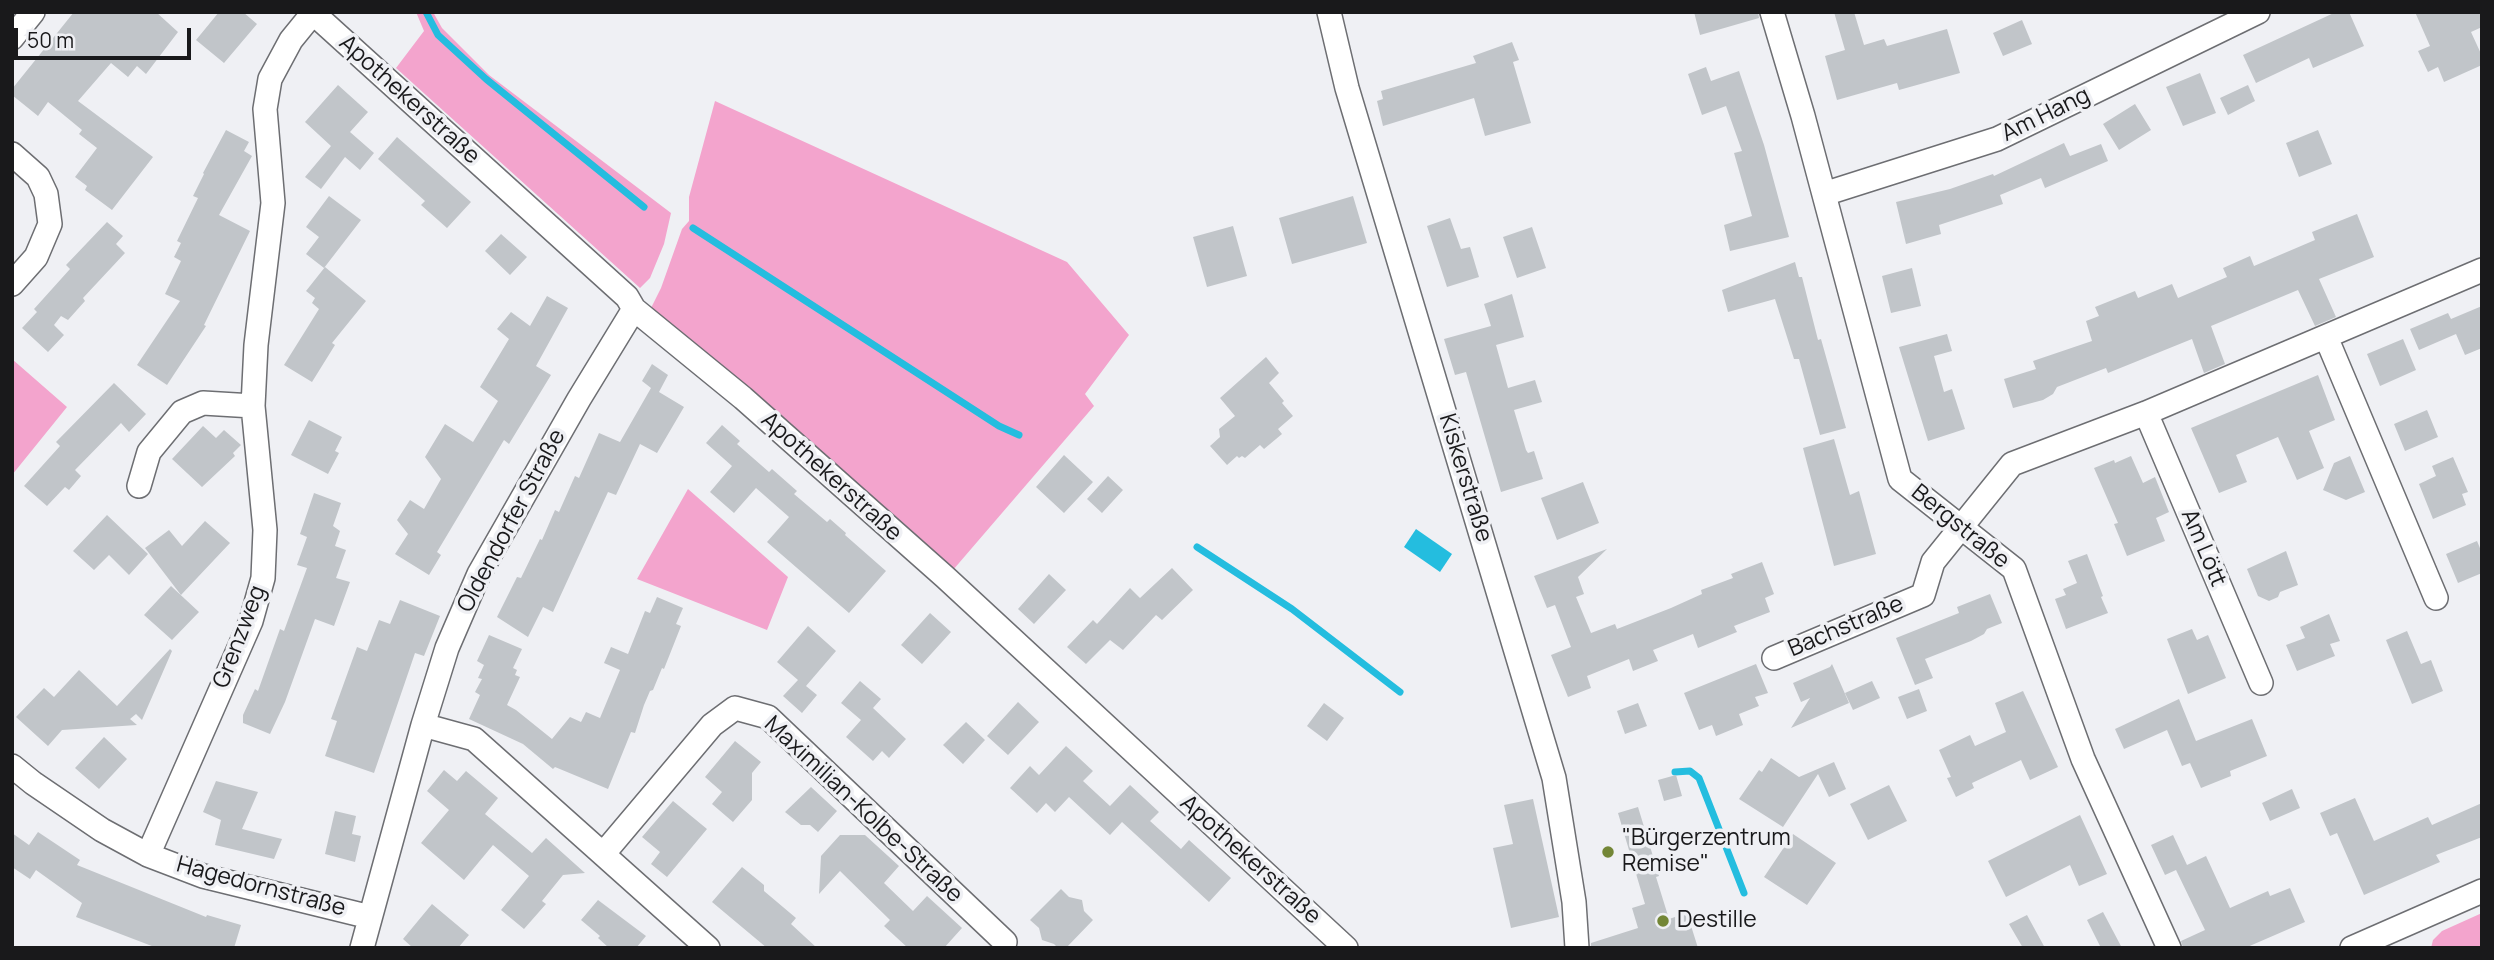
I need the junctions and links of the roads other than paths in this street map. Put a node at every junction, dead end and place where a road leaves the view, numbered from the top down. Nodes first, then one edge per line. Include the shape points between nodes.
1 (33, 12) edge
2 (1329, 12) edge
3 (1772, 12) edge
4 (2258, 12) edge
5 (312, 13) edge
6 (12, 38) edge
7 (12, 154) edge
8 (1824, 194) junction
9 (2482, 270) edge
10 (12, 284) edge
11 (634, 309) junction
12 (2326, 337) junction
13 (253, 406) junction
14 (2146, 413) junction
15 (139, 486) dead end
16 (1960, 527) junction
17 (2436, 598) dead end
18 (1774, 658) dead end
19 (2261, 683) dead end
20 (423, 725) junction
21 (12, 766) edge
22 (604, 853) junction
23 (148, 855) junction
24 (2482, 891) edge
25 (370, 917) junction
26 (2400, 939) edge
27 (1006, 946) edge
28 (362, 948) edge
29 (708, 948) edge
30 (1346, 948) edge
31 (1577, 948) edge
32 (2169, 948) edge
33 (2352, 948) edge

1 - 6 street
2 - 31 street, Kiskerstraße via 1347,88 1554,778
3 - 8 street, Bergstraße
4 - 8 street, Am Hang via 1997,139
5 - 11 street, Apothekerstraße via 627,297
5 - 13 street, Grenzweg via 291,40 271,79 265,109 272,203
7 - 10 street via 38,177 46,194 50,224 36,257
8 - 16 street, Bergstraße via 1900,479
9 - 12 street
11 - 20 street, Oldendorfer Straße via 479,574 447,648
11 - 30 street, Apothekerstraße via 743,398 945,577
12 - 14 street
12 - 17 street
13 - 15 street via 203,403 182,412 149,452
13 - 23 street, Grenzweg via 265,530 262,578 251,621
14 - 16 street via 2012,464
14 - 19 street, Am Lött
16 - 18 street, Bachstraße via 1933,562 1923,595
16 - 32 street, Bergstraße via 2014,569 2083,759
20 - 22 street via 474,739
20 - 25 street, Oldendorfer Straße
21 - 23 street, Hagedornstraße via 103,830
22 - 27 street, Maximilian-Kolbe-Straße via 712,725 735,708 768,717
22 - 29 street
23 - 25 street, Hagedornstraße via 203,876
24 - 26 street
25 - 28 street, Oldendorfer Straße
26 - 33 street

